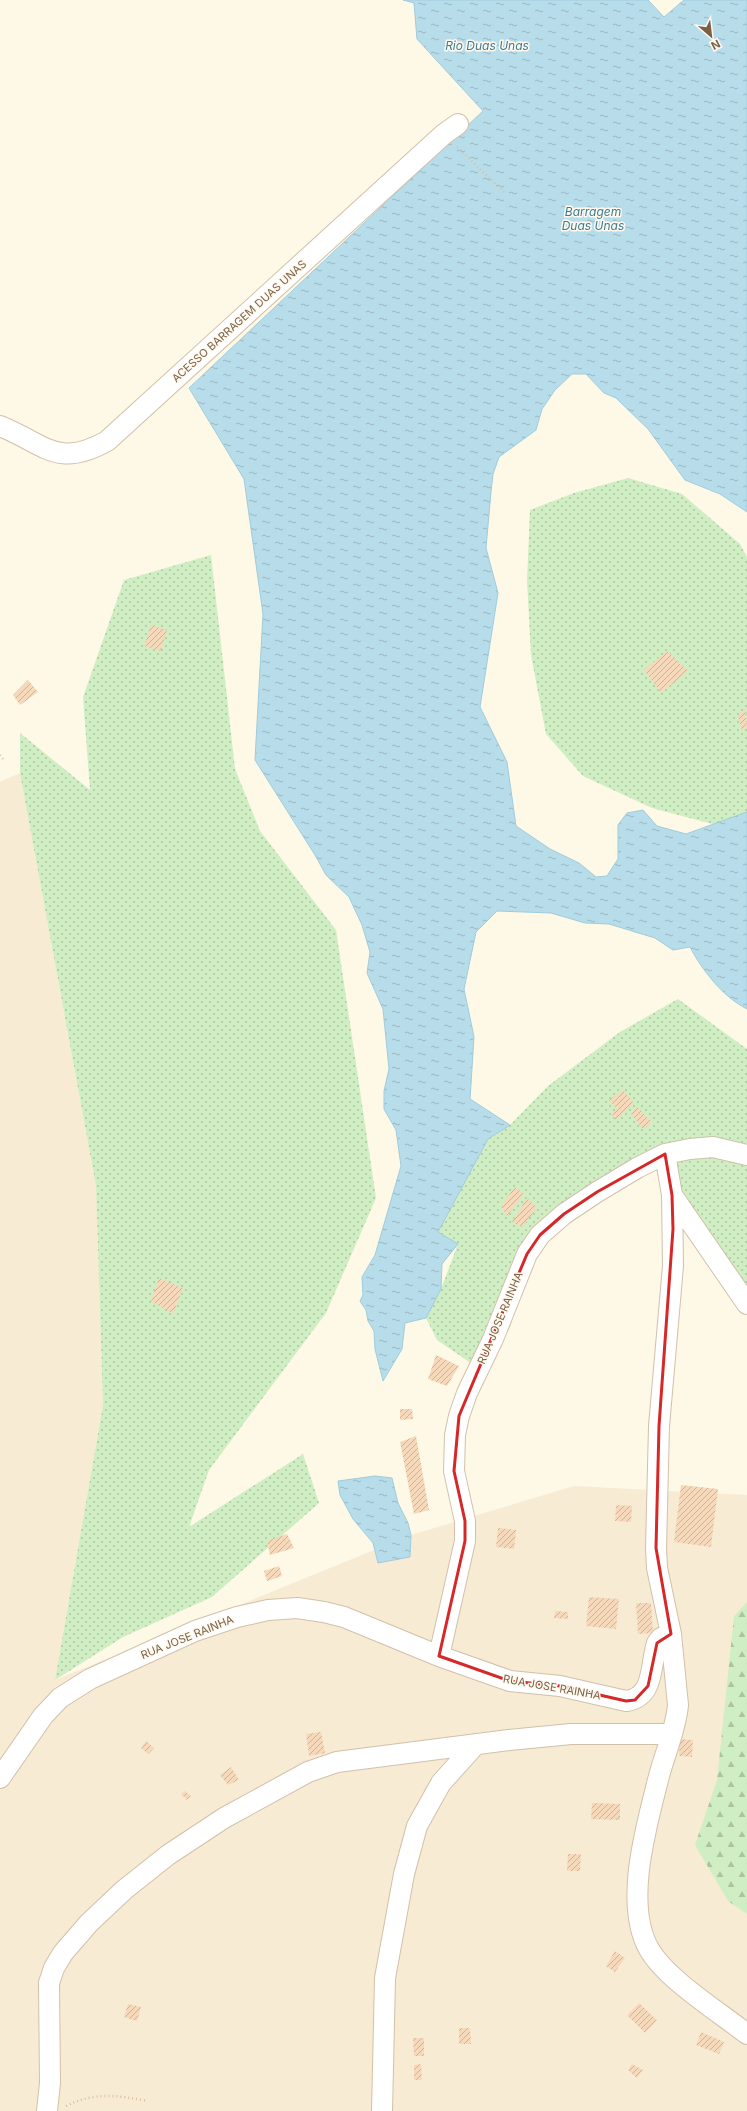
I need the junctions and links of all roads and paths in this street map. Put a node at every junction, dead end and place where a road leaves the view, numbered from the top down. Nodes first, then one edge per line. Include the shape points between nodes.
1 (451, 129) joint
2 (506, 194) dead end
3 (0, 426) edge
4 (0, 755) edge
5 (3, 759) dead end
6 (665, 1154) junction
7 (747, 1155) edge
8 (672, 1195) junction
9 (747, 1304) edge
10 (671, 1634) junction
11 (439, 1656) junction
12 (671, 1734) junction
13 (476, 1744) junction
14 (0, 1778) edge
15 (747, 2034) edge
16 (147, 2102) dead end
17 (54, 2110) edge
18 (382, 2111) edge

1 - 2 path
1 - 3 street, ACESSO BARRAGEM DUAS UNAS via 107,441 90,451 69,455 44,448
4 - 5 path
6 - 7 street, RUA JOSE RAINHA via 690,1148 713,1148
6 - 8 street
6 - 11 street, RUA JOSE RAINHA via 610,1184 564,1214 540,1235 527,1254 459,1416 455,1435 454,1471 465,1521 465,1541
8 - 9 street
8 - 10 street via 673,1266 659,1426 656,1548
10 - 11 street, RUA JOSE RAINHA via 661,1638 657,1643 648,1686 642,1695 635,1700 626,1701 567,1688 510,1681
10 - 12 street via 678,1706 678,1715
11 - 14 street, RUA JOSE RAINHA via 344,1617 324,1612 268,1610 237,1617 195,1631 128,1660 60,1698 43,1716
12 - 13 street via 571,1734
12 - 15 street via 643,1849 638,1889 640,1922 648,1948 666,1970
13 - 17 street via 337,1762 308,1772 224,1818 168,1855 124,1890 89,1923 63,1954 54,1968 49,1983 50,2083
13 - 18 street via 441,1784 417,1826 404,1874 385,1978
16 - 17 path via 91,2096

